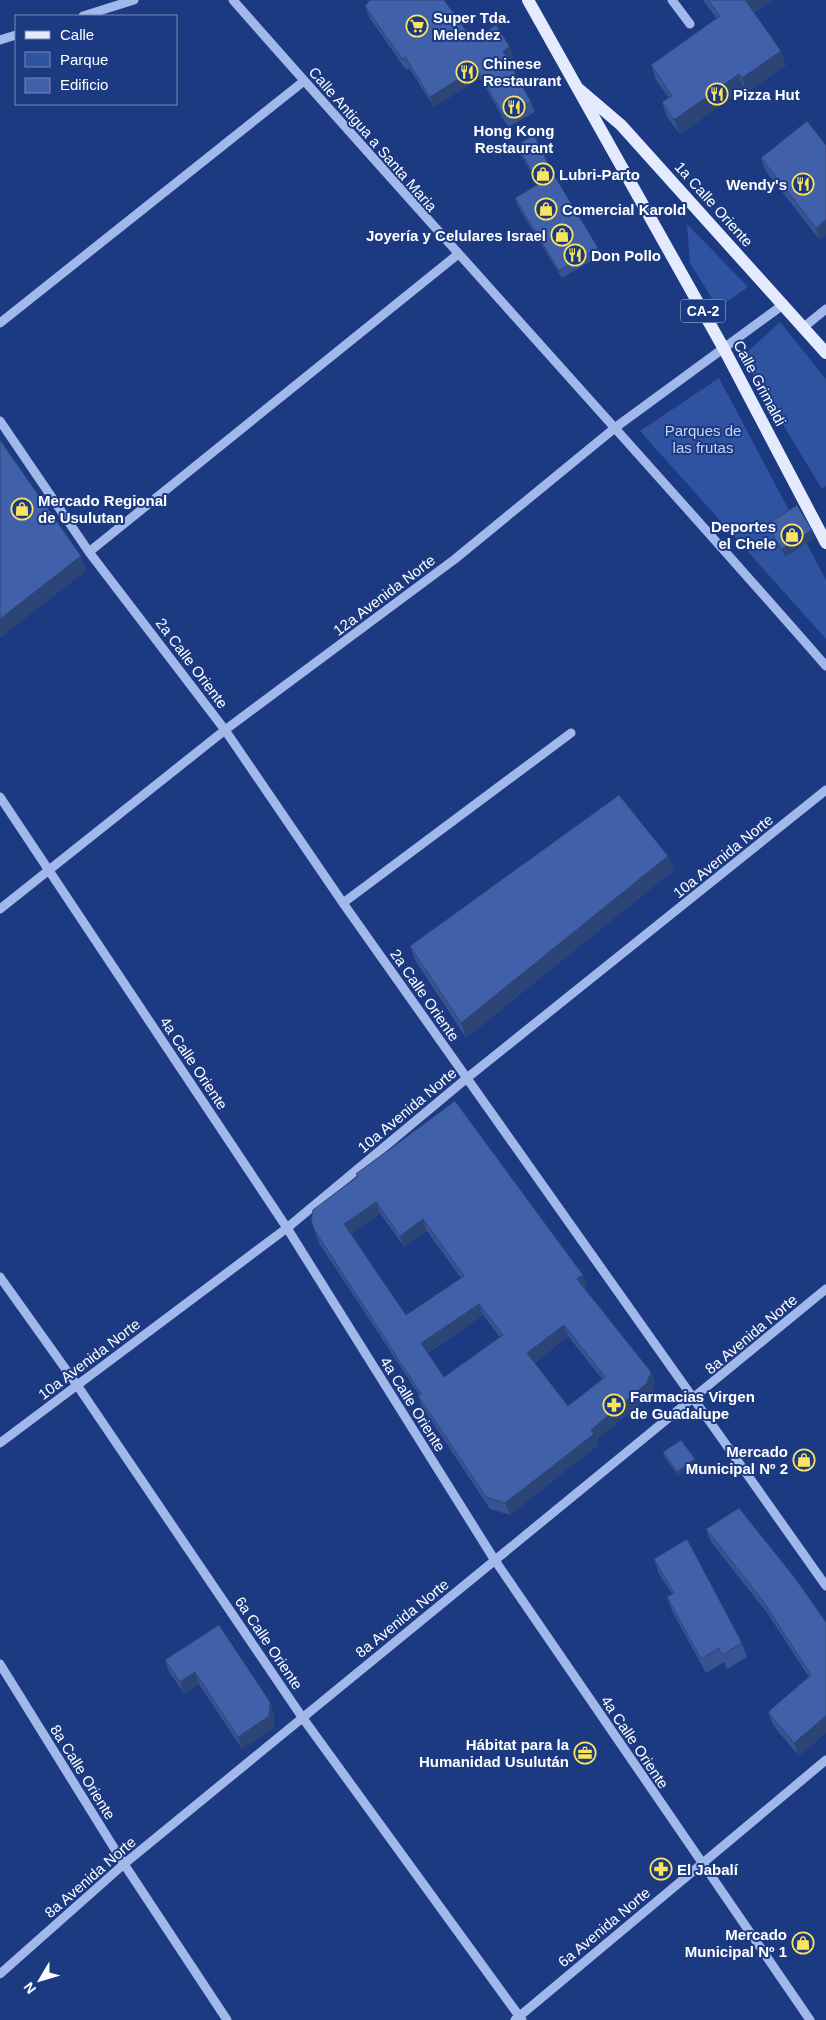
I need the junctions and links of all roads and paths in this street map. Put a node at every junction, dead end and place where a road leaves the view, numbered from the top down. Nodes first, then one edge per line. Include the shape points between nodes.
1 (134, 0) edge
2 (233, 0) edge
3 (528, 0) edge
4 (672, 0) edge
5 (86, 15) edge
6 (690, 24) dead end
7 (15, 35) edge
8 (0, 40) edge
9 (304, 80) junction
10 (573, 83) junction
11 (457, 255) junction
12 (784, 304) junction
13 (826, 309) edge
14 (0, 322) edge
15 (804, 327) junction
16 (724, 349) junction
17 (826, 353) edge
18 (0, 420) edge
19 (616, 428) junction
20 (822, 523) edge
21 (826, 543) edge
22 (89, 552) junction
23 (826, 666) edge
24 (225, 730) junction
25 (571, 733) dead end
26 (826, 790) edge
27 (0, 797) edge
28 (49, 870) junction
29 (343, 903) junction
30 (0, 909) edge
31 (467, 1078) junction
32 (287, 1228) junction
33 (0, 1277) edge
34 (826, 1289) edge
35 (77, 1385) junction
36 (695, 1398) junction
37 (0, 1443) edge
38 (494, 1560) junction
39 (826, 1586) edge
40 (0, 1664) edge
41 (302, 1717) junction
42 (826, 1760) edge
43 (702, 1863) junction
44 (124, 1864) junction
45 (0, 1974) edge
46 (519, 2019) edge
47 (227, 2020) edge
48 (810, 2020) edge

1 - 5 street
2 - 9 street, Calle Antigua a Santa Maria
3 - 10 main road, CA-2
4 - 6 street
7 - 8 street
9 - 11 street, Calle Antigua a Santa Maria
9 - 14 street
10 - 12 main road, 1a Calle Oriente / CA-2 via 621,125
10 - 16 main road, Calle Grimaldi / CA-2
11 - 19 street, Calle Antigua a Santa Maria
11 - 22 street
12 - 15 main road, 1a Calle Oriente / CA-2
12 - 16 street, 12a Avenida Norte
13 - 15 street
15 - 17 main road, 1a Calle Oriente / CA-2
16 - 19 street, 12a Avenida Norte
16 - 20 main road, Calle Grimaldi / CA-2
18 - 22 street, 2a Calle Oriente
19 - 23 street, Calle Antigua a Santa Maria
19 - 24 street, 12a Avenida Norte via 455,559
20 - 21 main road, Calle Grimaldi / CA-2
22 - 24 street, 2a Calle Oriente
24 - 28 street, 12a Avenida Norte
24 - 29 street, 2a Calle Oriente
25 - 29 street
26 - 31 street, 10a Avenida Norte
27 - 28 street, 4a Calle Oriente
28 - 30 street, 12a Avenida Norte
28 - 32 street, 4a Calle Oriente
29 - 31 street, 2a Calle Oriente
31 - 32 street, 10a Avenida Norte
31 - 36 street, 2a Calle Oriente
32 - 35 street, 10a Avenida Norte
32 - 38 street, 4a Calle Oriente
33 - 35 street, 6a Calle Oriente
34 - 36 street, 8a Avenida Norte
35 - 37 street, 10a Avenida Norte
35 - 41 street, 6a Calle Oriente
36 - 38 street, 8a Avenida Norte
36 - 39 street, 2a Calle Oriente
38 - 41 street, 8a Avenida Norte
38 - 43 street, 4a Calle Oriente
40 - 44 street, 8a Calle Oriente
41 - 44 street, 8a Avenida Norte
41 - 46 street, 6a Calle Oriente
42 - 43 street, 6a Avenida Norte
43 - 46 street, 6a Avenida Norte
43 - 48 street, 4a Calle Oriente
44 - 45 street, 8a Avenida Norte
44 - 47 street, 8a Calle Oriente

